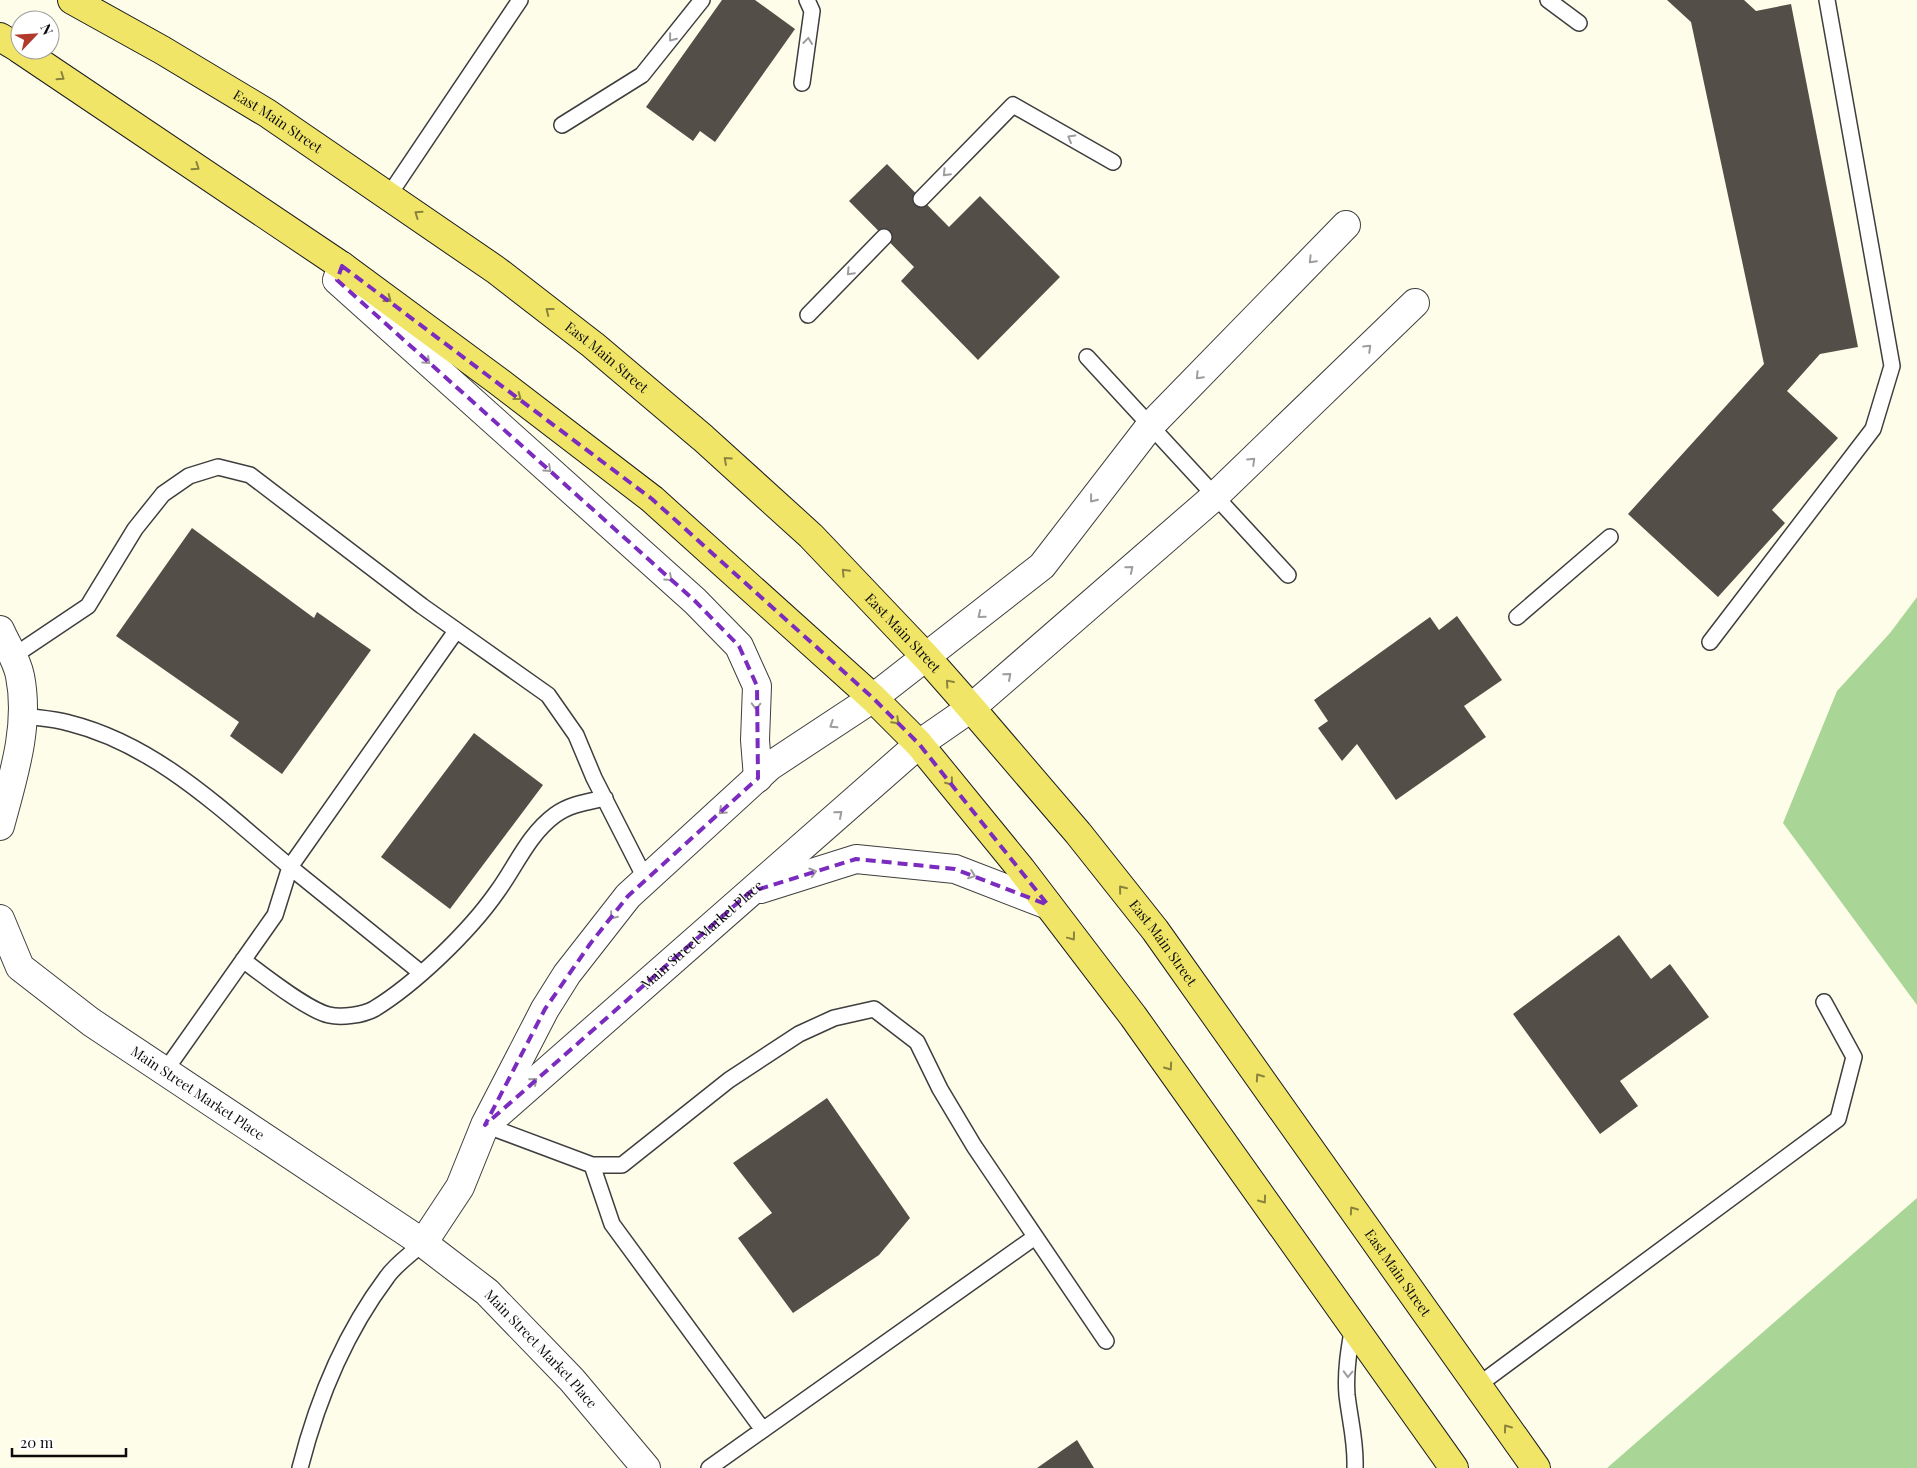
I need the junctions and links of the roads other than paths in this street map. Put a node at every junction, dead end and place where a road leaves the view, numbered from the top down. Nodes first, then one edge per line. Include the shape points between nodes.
1 (72, 0) edge
2 (520, 0) edge
3 (702, 0) edge
4 (807, 0) edge
5 (1548, 0) edge
6 (1827, 0) edge
7 (1578, 23) dead end
8 (35, 60) edge
9 (802, 83) dead end
10 (562, 125) dead end
11 (1113, 162) dead end
12 (390, 195) junction
13 (921, 199) dead end
14 (1346, 225) dead end
15 (884, 237) dead end
16 (342, 266) junction
17 (1415, 302) dead end
18 (808, 315) dead end
19 (1087, 357) dead end
20 (1150, 426) junction
21 (1214, 498) junction
22 (1610, 537) dead end
23 (1288, 575) dead end
24 (1517, 616) dead end
25 (0, 630) edge
26 (456, 631) junction
27 (1710, 642) dead end
28 (12, 657) junction
29 (927, 658) junction
30 (874, 698) junction
31 (971, 708) junction
32 (24, 716) junction
33 (919, 744) junction
34 (758, 778) junction
35 (605, 798) junction
36 (0, 826) edge
37 (290, 867) junction
38 (646, 880) junction
39 (750, 892) junction
40 (1048, 905) junction
41 (0, 919) edge
42 (243, 960) junction
43 (420, 972) junction
44 (1824, 1002) dead end
45 (165, 1071) junction
46 (484, 1125) junction
47 (592, 1165) junction
48 (1035, 1237) junction
49 (423, 1243) junction
50 (1353, 1326) junction
51 (1106, 1341) dead end
52 (1477, 1386) junction
53 (763, 1430) junction
54 (300, 1468) edge
55 (646, 1468) edge
56 (709, 1468) edge
57 (1355, 1468) edge
58 (1454, 1468) edge
59 (1536, 1468) edge

1 - 12 main road, East Main Street via 267,113
2 - 12 lane
3 -> 10 lane via 642,75
9 -> 4 lane via 812,11
5 - 7 lane
6 - 27 lane via 1892,366 1873,429
8 -> 16 main road
11 -> 13 lane via 1013,105
29 -> 12 main road, East Main Street via 810,536 703,438 593,345 496,270
14 -> 20 street
15 -> 18 lane
16 -> 30 main road via 652,499
16 -> 34 street via 337,280 687,594 739,646 757,686 755,740
21 -> 17 street, Main Street Market Place
19 - 20 lane
20 - 21 lane
20 -> 29 street via 1042,566
21 - 23 lane
31 -> 21 street, Main Street Market Place
22 - 24 lane
25 - 28 street
26 - 28 lane via 250,475 218,466 189,476 163,494 135,529 88,606
26 - 35 lane via 548,695 576,735
26 - 37 lane
28 - 32 street via 20,674
29 - 30 street
31 -> 29 main road, East Main Street
30 -> 33 main road
30 -> 34 street via 770,766
31 - 33 street, Main Street Market Place
52 -> 31 main road, East Main Street via 1155,930 1078,833
32 - 36 street via 16,767
32 - 37 lane via 69,722 149,755 191,784
39 -> 33 street, Main Street Market Place
33 -> 40 main road
34 -> 38 street
35 - 38 lane
35 - 43 lane via 574,804 555,815 528,840 514,867 472,924
37 - 42 lane via 275,915
37 - 43 lane
38 -> 46 street via 628,896 566,974
39 -> 40 street via 856,859 955,869
46 -> 39 street, Main Street Market Place
40 -> 50 main road via 1133,1016
41 - 45 street, Main Street Market Place via 20,967 91,1022
42 - 43 lane via 282,988 329,1015 372,1010
42 - 45 lane
44 - 52 lane via 1854,1056 1838,1119
45 - 49 street, Main Street Market Place
46 - 47 lane
46 - 49 street via 460,1187
47 - 48 lane via 622,1165 729,1080 799,1034 834,1018 874,1009 917,1042 974,1146
47 - 53 lane via 612,1224
48 - 51 lane
48 - 53 lane
49 - 54 lane via 388,1275 337,1361 309,1432
49 - 55 street, Main Street Market Place via 487,1292 572,1380
50 -> 57 lane via 1348,1351 1347,1394 1356,1443
50 - 58 main road
59 -> 52 main road, East Main Street
53 - 56 lane

